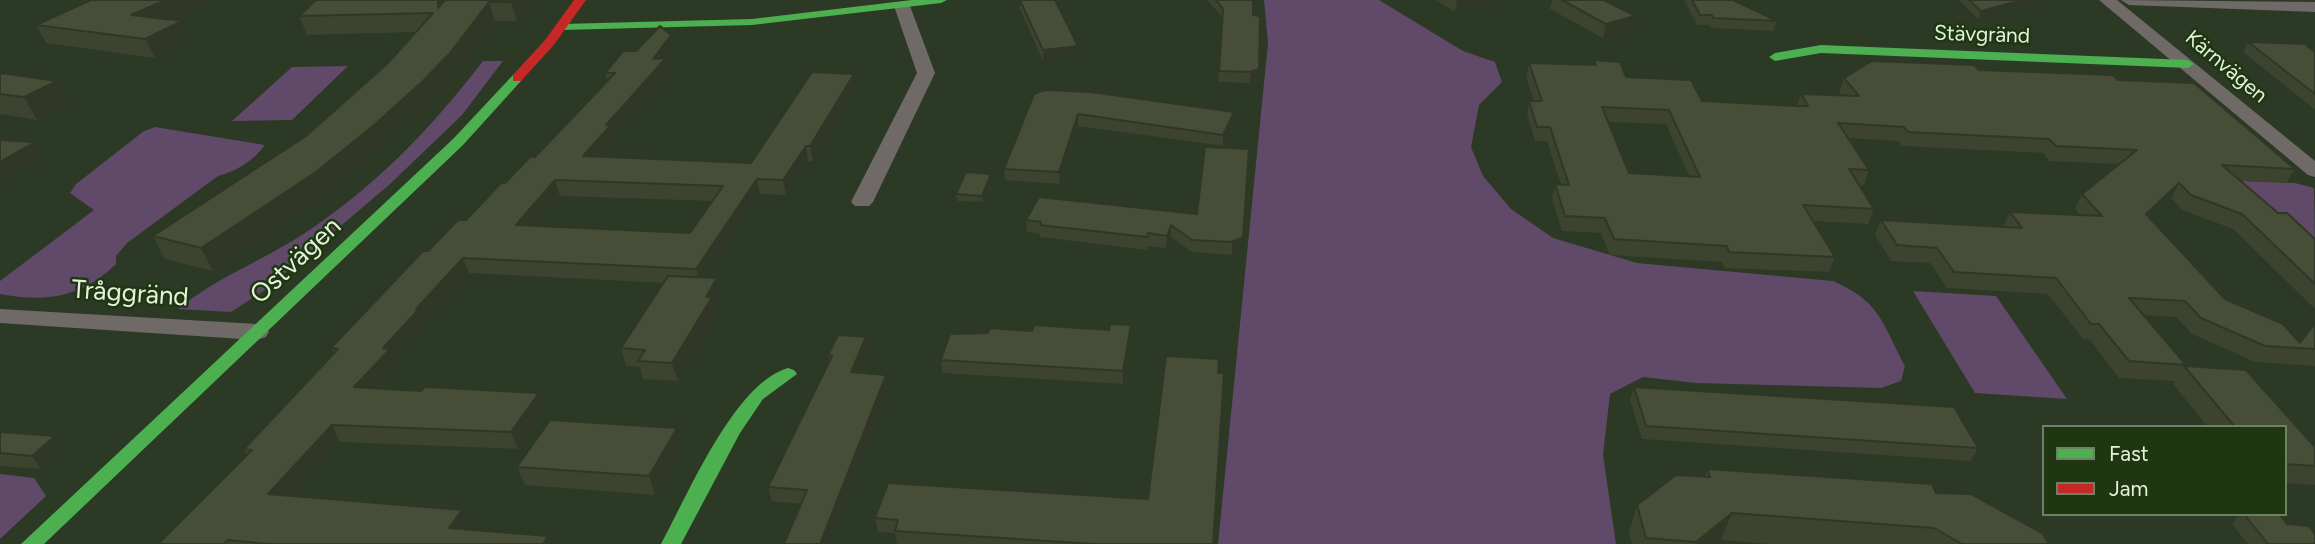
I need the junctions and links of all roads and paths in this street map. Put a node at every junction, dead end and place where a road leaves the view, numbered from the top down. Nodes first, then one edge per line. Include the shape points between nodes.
1 (580, 0) edge
2 (941, 0) edge
3 (2107, 0) edge
4 (2129, 0) edge
5 (902, 6) junction
6 (2315, 7) edge
7 (562, 27) junction
8 (1775, 57) dead end
9 (2188, 64) junction
10 (2315, 171) edge
11 (862, 202) dead end
12 (0, 316) edge
13 (257, 332) junction
14 (788, 374) dead end
15 (31, 544) edge
16 (671, 544) edge

1 - 7 street, Ostvägen
2 - 5 street
3 - 9 street, Kärnvägen
4 - 6 street
5 - 7 street via 736,24
5 - 11 street via 926,73
7 - 13 street, Ostvägen via 458,142
8 - 9 street, Stävgränd via 1821,49
9 - 10 street, Kärnvägen
12 - 13 street, Tråggränd
13 - 15 street, Ostvägen
14 - 16 street via 757,395 732,430

